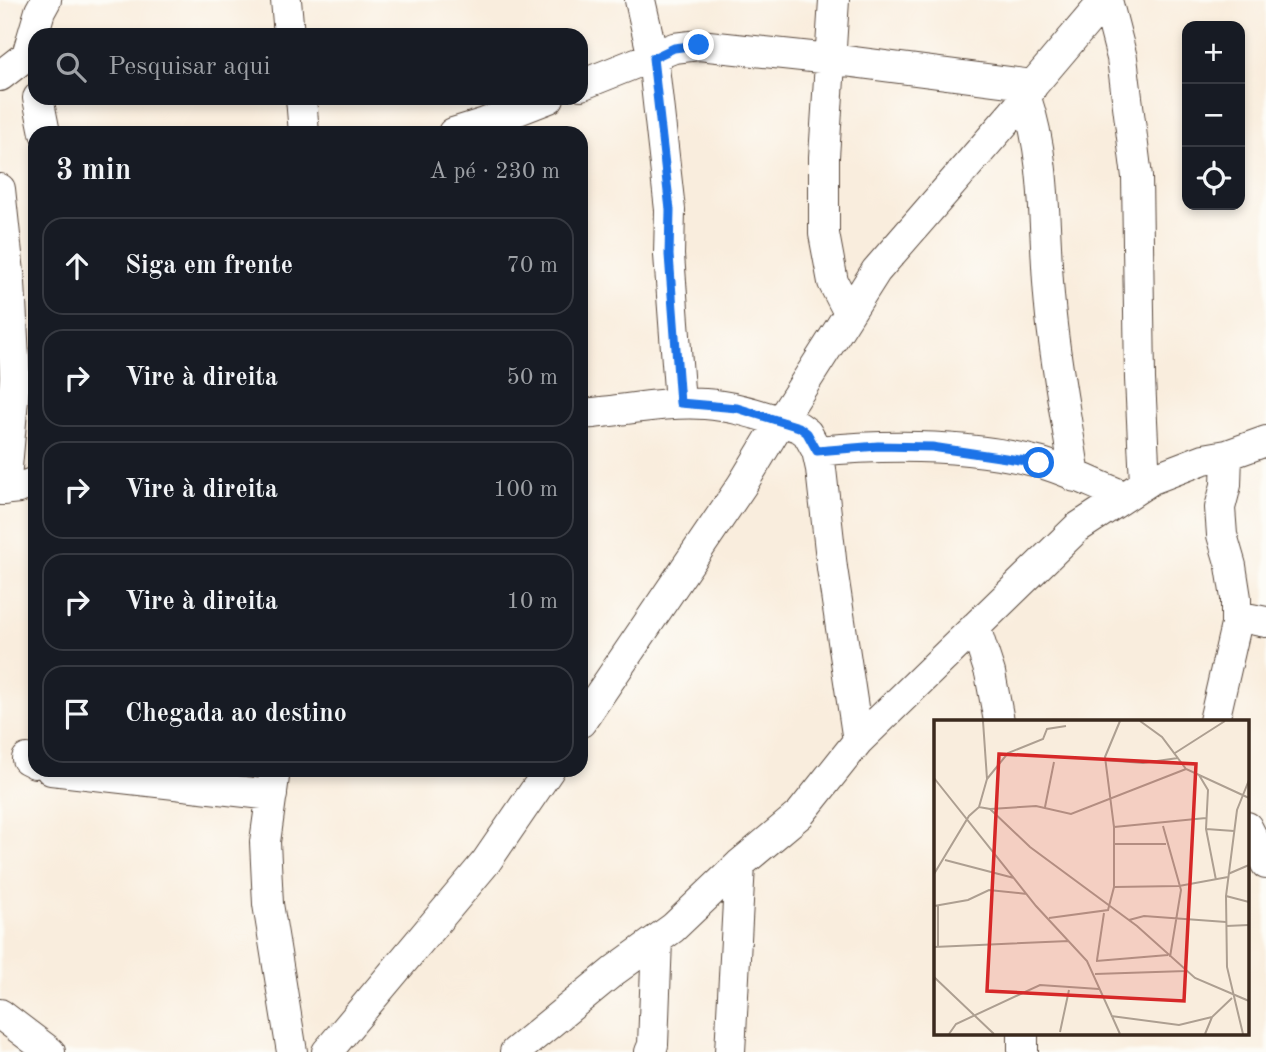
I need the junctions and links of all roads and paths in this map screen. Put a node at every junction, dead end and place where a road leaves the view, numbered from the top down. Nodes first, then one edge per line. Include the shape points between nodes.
1 (46, 0) edge
2 (286, 0) edge
3 (640, 0) edge
4 (834, 0) edge
5 (1106, 0) edge
6 (35, 28) edge
7 (288, 28) edge
8 (28, 52) edge
9 (27, 55) junction
10 (653, 58) junction
11 (28, 59) edge
12 (830, 59) junction
13 (0, 76) edge
14 (588, 82) edge
15 (1030, 91) junction
16 (39, 105) edge
17 (302, 105) edge
18 (531, 105) edge
19 (44, 126) edge
20 (303, 126) edge
21 (475, 126) edge
22 (0, 190) edge
23 (849, 313) junction
24 (680, 403) junction
25 (588, 413) edge
26 (780, 422) junction
27 (1266, 441) edge
28 (817, 451) junction
29 (1227, 454) junction
30 (1075, 477) junction
31 (28, 484) edge
32 (3, 490) edge
33 (1134, 490) junction
34 (1236, 615) junction
35 (1266, 622) edge
36 (975, 627) junction
37 (588, 712) edge
38 (999, 720) edge
39 (1214, 720) edge
40 (858, 741) junction
41 (199, 777) edge
42 (543, 777) edge
43 (274, 783) edge
44 (1248, 829) edge
45 (740, 864) junction
46 (1266, 864) edge
47 (657, 940) junction
48 (0, 1014) edge
49 (1023, 1034) edge
50 (50, 1052) edge
51 (292, 1052) edge
52 (327, 1052) edge
53 (515, 1052) edge
54 (650, 1052) edge
55 (730, 1052) edge
56 (1023, 1052) edge

1 - 6 street
2 - 7 street
3 - 10 street
4 - 12 street
5 - 15 street
5 - 33 street via 1122,58 1137,177 1140,379
8 - 9 street
9 - 11 street
9 - 13 street
10 - 12 street via 674,48 699,45
10 - 14 street
10 - 24 street via 670,210
12 - 15 street
12 - 23 street via 824,234 833,282
15 - 23 street via 876,271
15 - 30 street via 1050,309
16 - 19 street
17 - 20 street
18 - 21 street
22 - 32 street via 15,377
23 - 26 street
24 - 25 street
24 - 26 street via 737,408
26 - 28 street via 807,433
26 - 37 street
27 - 29 street
28 - 30 street via 932,447 1039,463
28 - 40 street
29 - 33 street via 1204,459
29 - 34 street via 1220,508
30 - 33 street
31 - 32 street
33 - 36 street via 1077,528
34 - 35 street
34 - 39 street
36 - 38 street
36 - 40 street
40 - 45 street via 800,814
41 - 43 street
42 - 52 street via 486,862
43 - 51 street via 265,842 268,904
44 - 46 street
45 - 47 street
45 - 55 street
47 - 53 street
47 - 54 street
48 - 50 street
49 - 56 street

